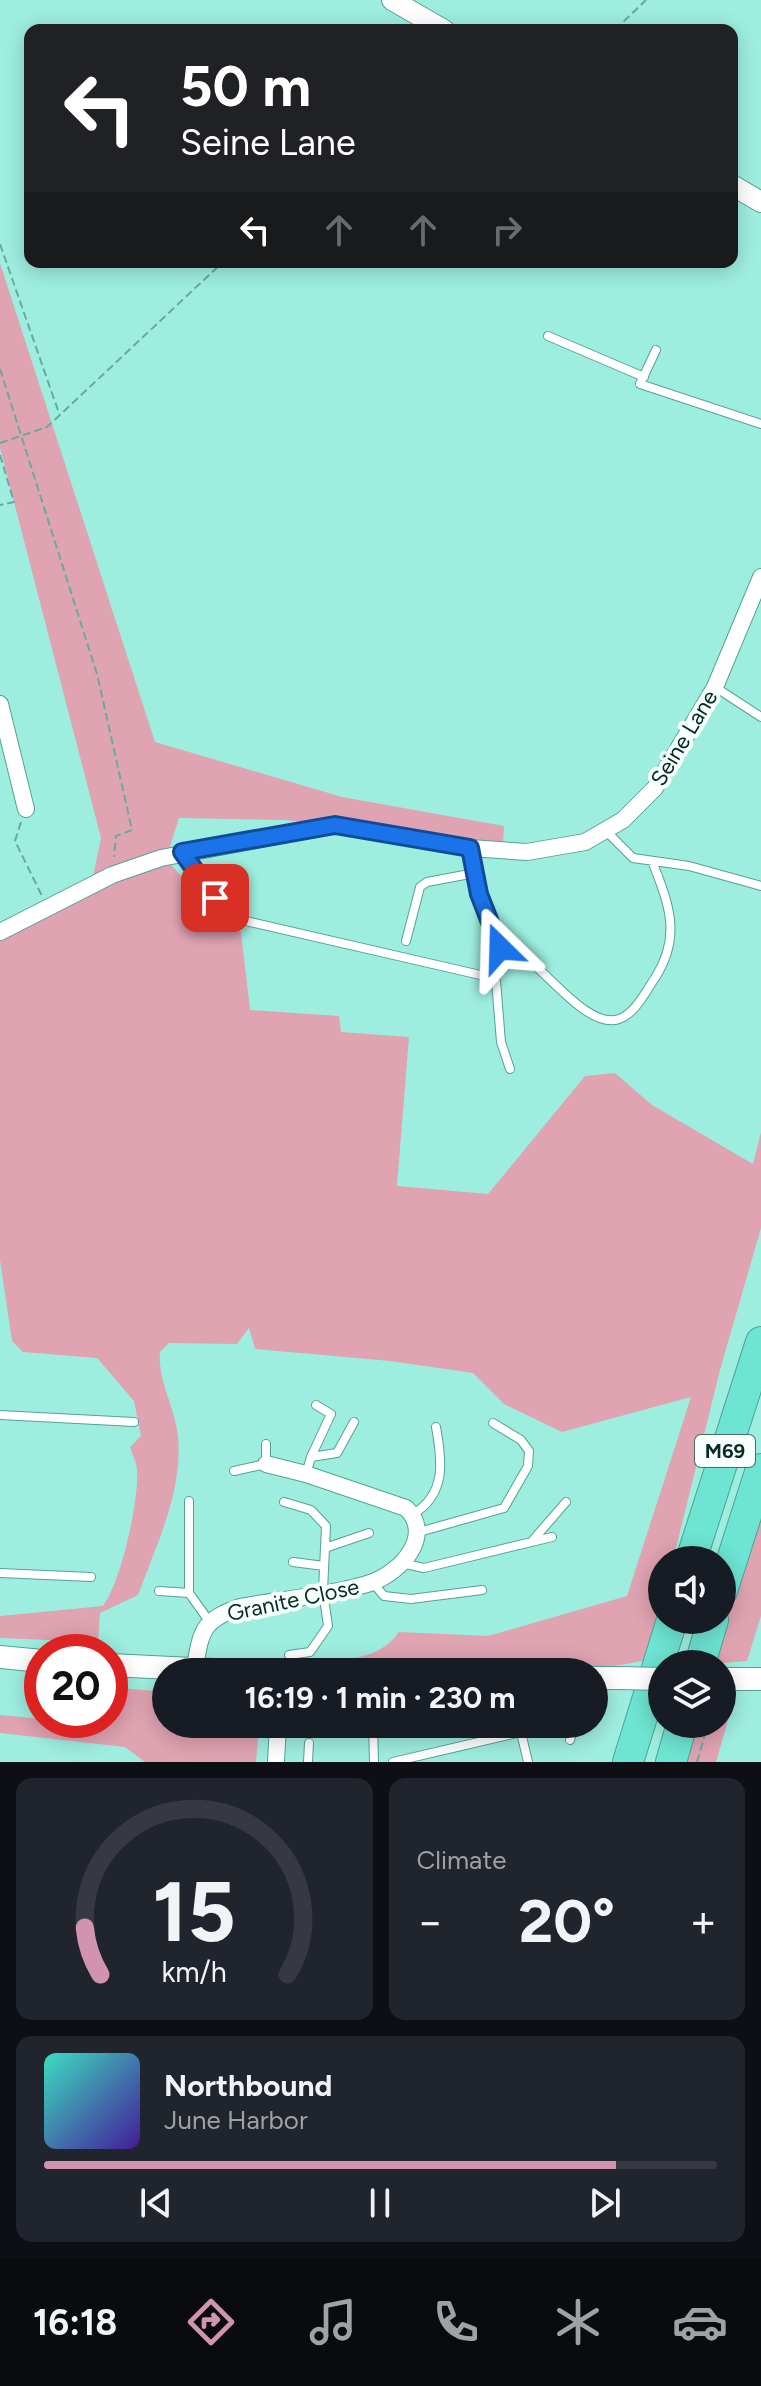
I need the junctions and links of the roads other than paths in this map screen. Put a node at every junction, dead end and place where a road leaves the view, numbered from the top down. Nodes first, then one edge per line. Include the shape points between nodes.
1 (392, 0) edge
2 (434, 24) edge
3 (738, 189) edge
4 (761, 202) edge
5 (548, 336) dead end
6 (656, 350) dead end
7 (644, 377) junction
8 (761, 424) edge
9 (761, 577) edge
10 (756, 606) edge
11 (715, 687) junction
12 (0, 704) edge
13 (761, 717) edge
14 (26, 809) road end
15 (606, 831) junction
16 (470, 848) junction
17 (182, 852) junction
18 (652, 861) junction
19 (475, 873) junction
20 (761, 886) edge
21 (0, 932) edge
22 (406, 941) dead end
23 (510, 1069) dead end
24 (761, 1342) edge
25 (316, 1405) dead end
26 (0, 1415) edge
27 (134, 1422) dead end
28 (354, 1422) dead end
29 (493, 1423) dead end
30 (436, 1427) dead end
31 (266, 1444) dead end
32 (311, 1457) junction
33 (266, 1464) junction
34 (761, 1469) edge
35 (234, 1471) dead end
36 (306, 1474) junction
37 (189, 1501) dead end
38 (284, 1502) dead end
39 (566, 1502) dead end
40 (413, 1514) junction
41 (419, 1532) junction
42 (369, 1533) dead end
43 (552, 1537) dead end
44 (532, 1542) junction
45 (695, 1546) edge
46 (736, 1547) edge
47 (325, 1548) junction
48 (293, 1562) dead end
49 (400, 1563) junction
50 (324, 1566) junction
51 (0, 1573) edge
52 (91, 1577) dead end
53 (373, 1582) junction
54 (482, 1590) dead end
55 (159, 1591) dead end
56 (323, 1591) junction
57 (189, 1593) junction
58 (209, 1621) junction
59 (668, 1634) edge
60 (289, 1655) dead end
61 (0, 1657) edge
62 (197, 1658) edge
63 (24, 1659) edge
64 (128, 1665) edge
65 (152, 1666) edge
66 (608, 1677) edge
67 (761, 1678) edge
68 (648, 1679) edge
69 (736, 1680) edge
70 (277, 1738) edge
71 (373, 1738) edge
72 (483, 1738) edge
73 (522, 1738) edge
74 (678, 1738) edge
75 (309, 1743) dead end
76 (276, 1762) edge
77 (308, 1762) edge
78 (374, 1762) edge
79 (393, 1762) edge
80 (528, 1762) edge
81 (628, 1762) edge
82 (671, 1762) edge

1 - 2 street
3 - 4 street
5 - 7 lane
6 - 7 lane
7 - 8 lane via 640,384
9 - 10 street, Seine Lane
10 - 11 street, Seine Lane
11 - 13 lane
11 - 15 street, Seine Lane via 655,788
12 - 14 street
15 - 16 street, Seine Lane via 546,851
15 - 18 lane via 627,855
16 - 17 street, Seine Lane via 335,825
16 - 19 lane
17 - 21 street, Seine Lane via 116,874
17 - 23 lane via 215,898 246,921 496,981 501,1042
18 - 19 lane via 671,912 672,939 638,1003 622,1019 612,1020 575,1002 523,956 500,948
18 - 20 lane
19 - 22 lane via 420,887
24 - 45 highway, M69
25 - 32 lane via 331,1414
26 - 27 lane
28 - 32 lane via 337,1453
29 - 41 lane via 529,1451 528,1466 504,1508
30 - 40 lane via 443,1467 428,1505
31 - 33 lane
32 - 36 lane
33 - 35 lane
33 - 36 street
34 - 46 highway, M69
36 - 40 street via 386,1499
37 - 57 lane
38 - 47 lane via 322,1518
39 - 44 lane
40 - 41 street
41 - 49 street, Granite Close
42 - 47 lane
43 - 44 lane
44 - 49 lane via 424,1568
47 - 50 lane
48 - 50 lane
49 - 53 street, Granite Close
50 - 56 lane
51 - 52 lane
53 - 54 lane via 384,1596 411,1599
53 - 56 street, Granite Close
55 - 57 lane
56 - 58 street, Granite Close via 240,1607
56 - 60 lane via 328,1626 310,1652
57 - 58 lane
58 - 62 street, Granite Close
59 - 81 highway
61 - 63 main road
64 - 65 main road
66 - 68 main road, bridge
67 - 69 main road
70 - 76 street
71 - 78 lane
72 - 79 lane
73 - 80 lane
74 - 82 highway
75 - 77 lane

